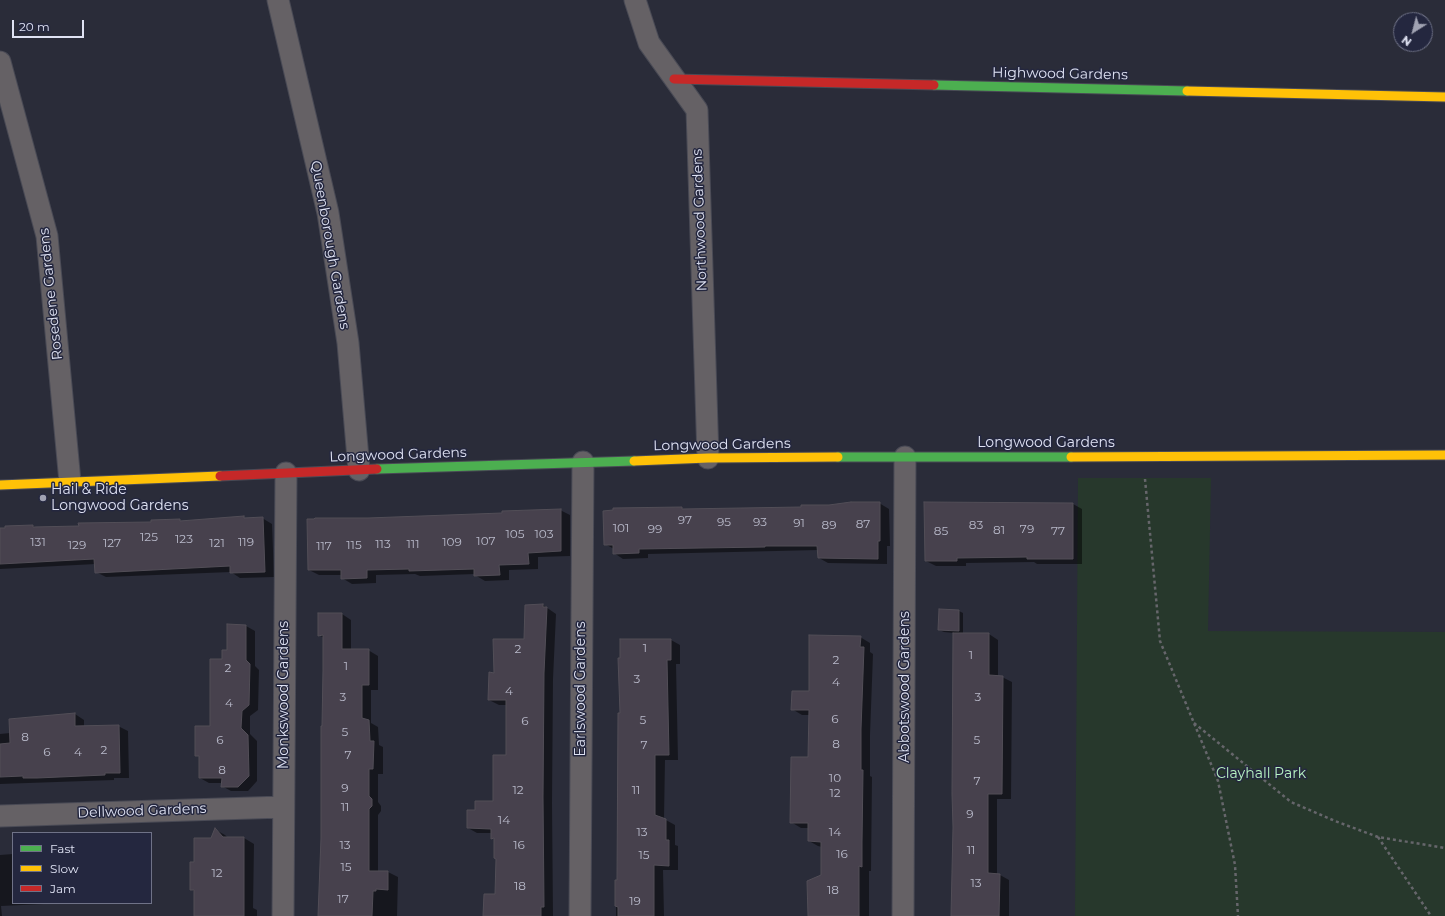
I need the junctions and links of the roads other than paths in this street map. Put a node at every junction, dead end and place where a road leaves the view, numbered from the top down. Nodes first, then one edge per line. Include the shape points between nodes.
1 (278, 0) edge
2 (635, 0) edge
3 (0, 62) edge
4 (674, 79) junction
5 (1445, 97) edge
6 (844, 448) dead end
7 (786, 449) dead end
8 (1445, 455) edge
9 (896, 457) junction
10 (708, 458) junction
11 (741, 458) junction
12 (582, 462) junction
13 (794, 467) dead end
14 (846, 467) dead end
15 (359, 470) junction
16 (286, 473) junction
17 (70, 482) junction
18 (0, 485) edge
19 (284, 807) junction
20 (0, 816) edge
21 (283, 916) edge
22 (580, 916) edge
23 (903, 916) edge

1 - 15 street, Queenborough Gardens via 328,214 348,343
2 - 4 street, Northwood Gardens via 649,43
3 - 17 street, Rosedene Gardens via 47,236
4 - 5 street, Highwood Gardens
4 - 10 street, Northwood Gardens via 697,110
6 - 9 street
7 - 11 street
8 - 9 street, Longwood Gardens
9 - 11 street, Longwood Gardens
9 - 14 street
9 - 23 street, Abbotswood Gardens
10 - 11 street, Longwood Gardens
10 - 12 street, Longwood Gardens
11 - 13 street
12 - 15 street, Longwood Gardens
12 - 22 street, Earlswood Gardens
15 - 16 street, Longwood Gardens
16 - 17 street, Longwood Gardens
16 - 19 street, Monkswood Gardens
17 - 18 street, Longwood Gardens
19 - 20 street, Dellwood Gardens
19 - 21 street, Monkswood Gardens

